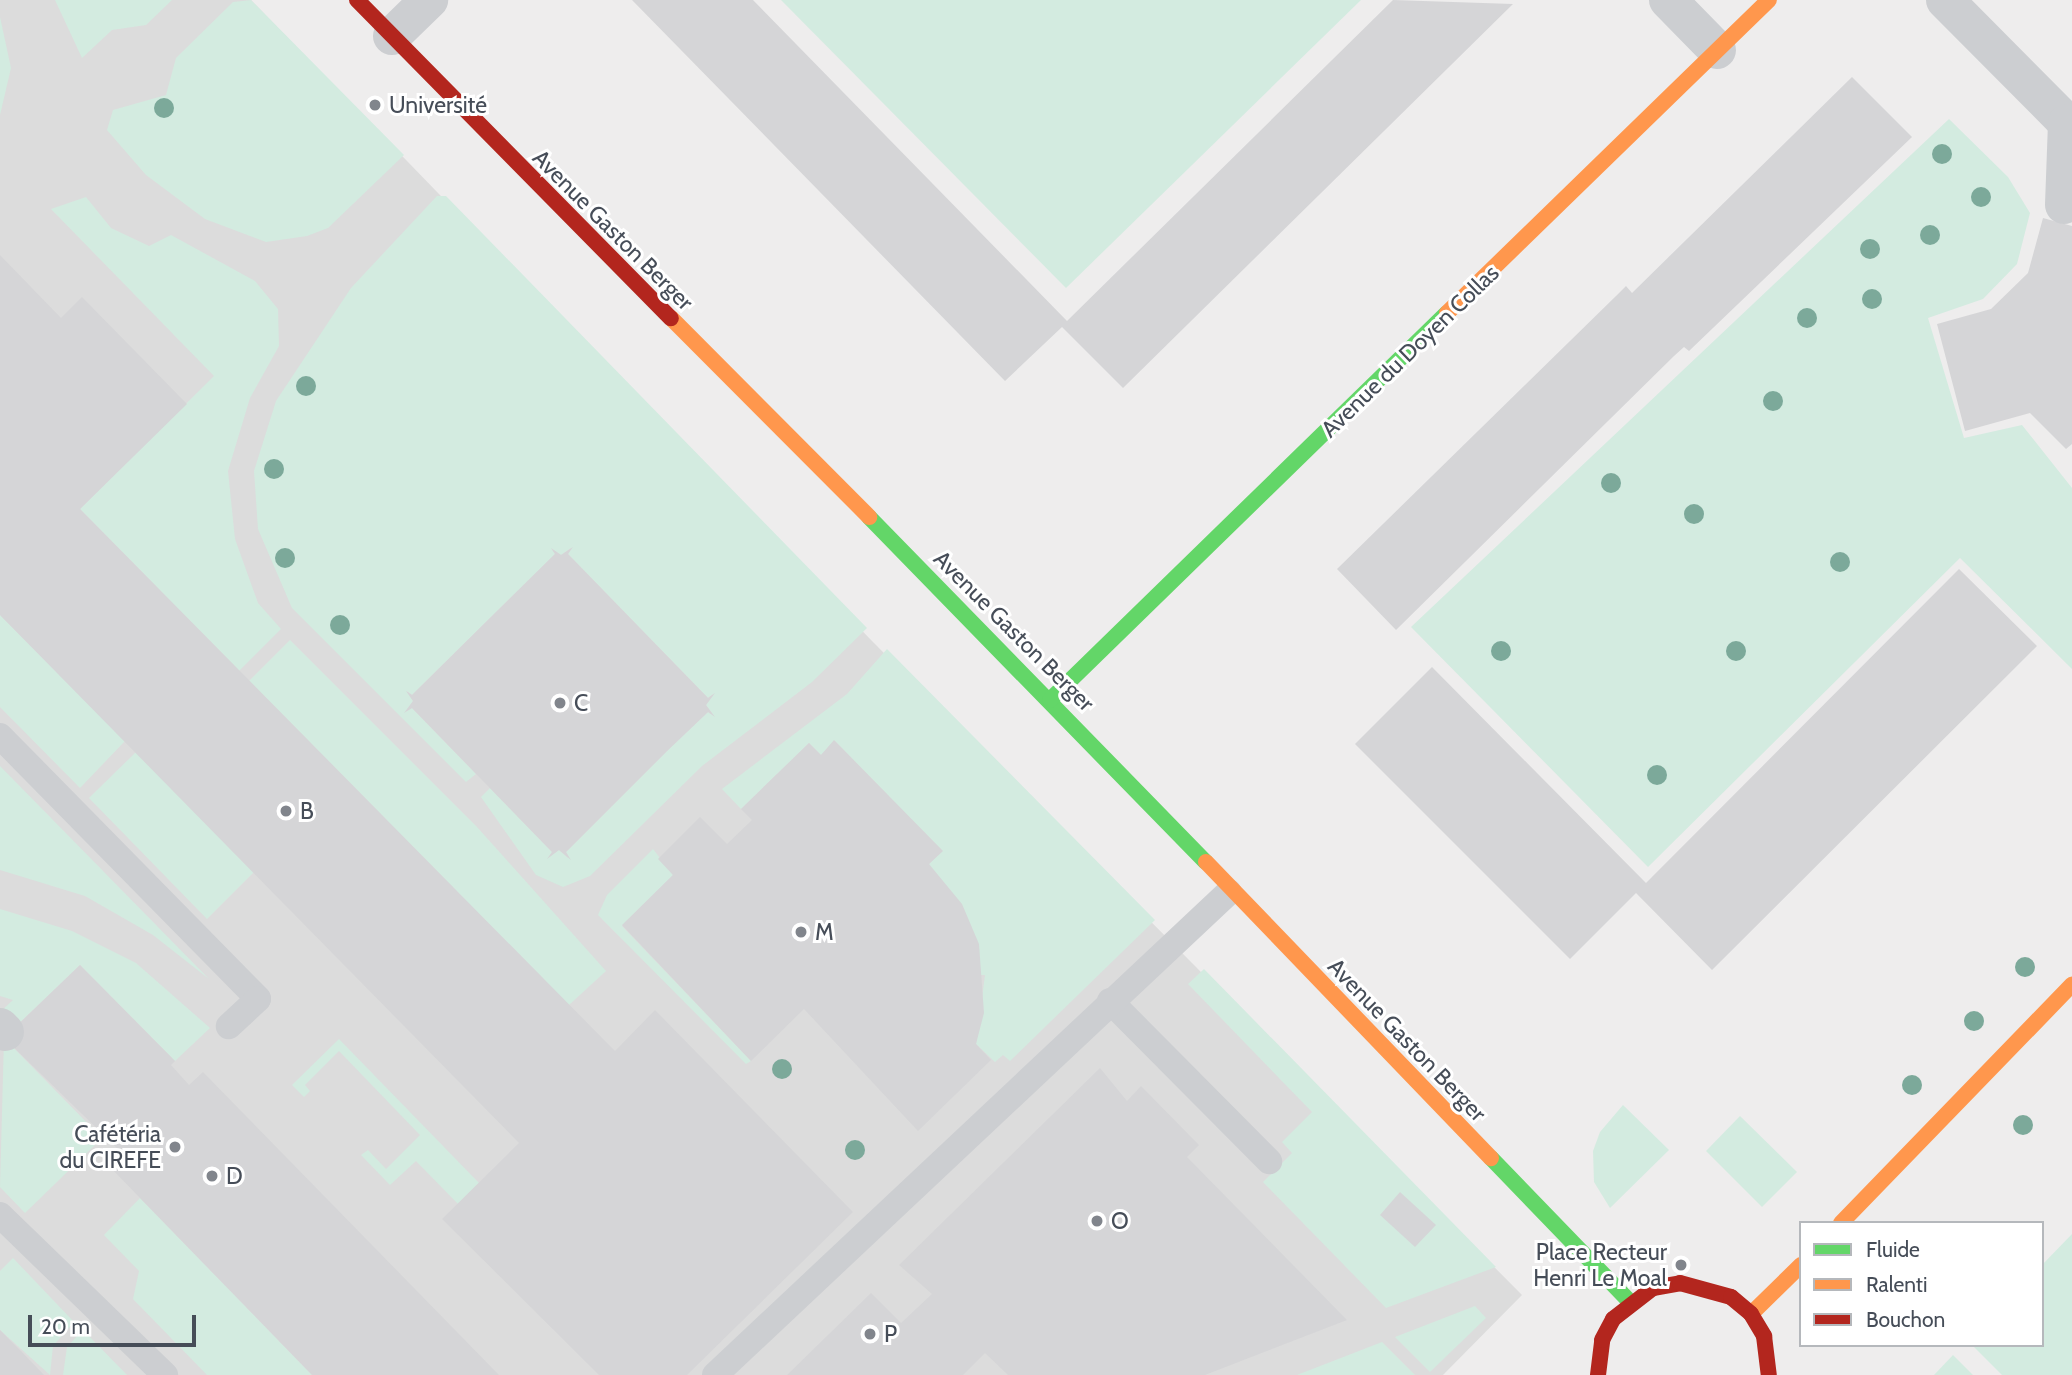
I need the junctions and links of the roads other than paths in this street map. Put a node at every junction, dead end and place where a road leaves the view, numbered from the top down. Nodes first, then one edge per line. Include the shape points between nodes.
1 (357, 0) edge
2 (429, 0) edge
3 (1668, 0) edge
4 (1769, 0) edge
5 (1945, 0) edge
6 (392, 36) junction
7 (1717, 50) junction
8 (2064, 205) dead end
9 (1049, 700) junction
10 (0, 736) edge
11 (1229, 892) junction
12 (2072, 985) edge
13 (1110, 1001) junction
14 (229, 1026) dead end
15 (1269, 1161) dead end
16 (0, 1215) edge
17 (1843, 1221) edge
18 (1799, 1267) edge
19 (1630, 1302) junction
20 (1751, 1314) junction
21 (165, 1375) edge
22 (715, 1375) edge
23 (1598, 1375) edge
24 (1769, 1375) edge

1 - 6 street, Avenue Gaston Berger
2 - 6 street
3 - 7 street
4 - 7 street, Avenue du Doyen Collas
5 - 8 street via 2067,123
6 - 9 street, Avenue Gaston Berger
7 - 9 street, Avenue du Doyen Collas
9 - 11 street, Avenue Gaston Berger
10 - 14 lane via 258,999
11 - 13 lane
11 - 19 street, Avenue Gaston Berger
12 - 17 street
13 - 15 lane
13 - 22 lane
16 - 21 lane
18 - 20 street
19 - 20 street via 1680,1283 1731,1297
19 - 23 street via 1602,1340
20 - 24 street via 1764,1336

